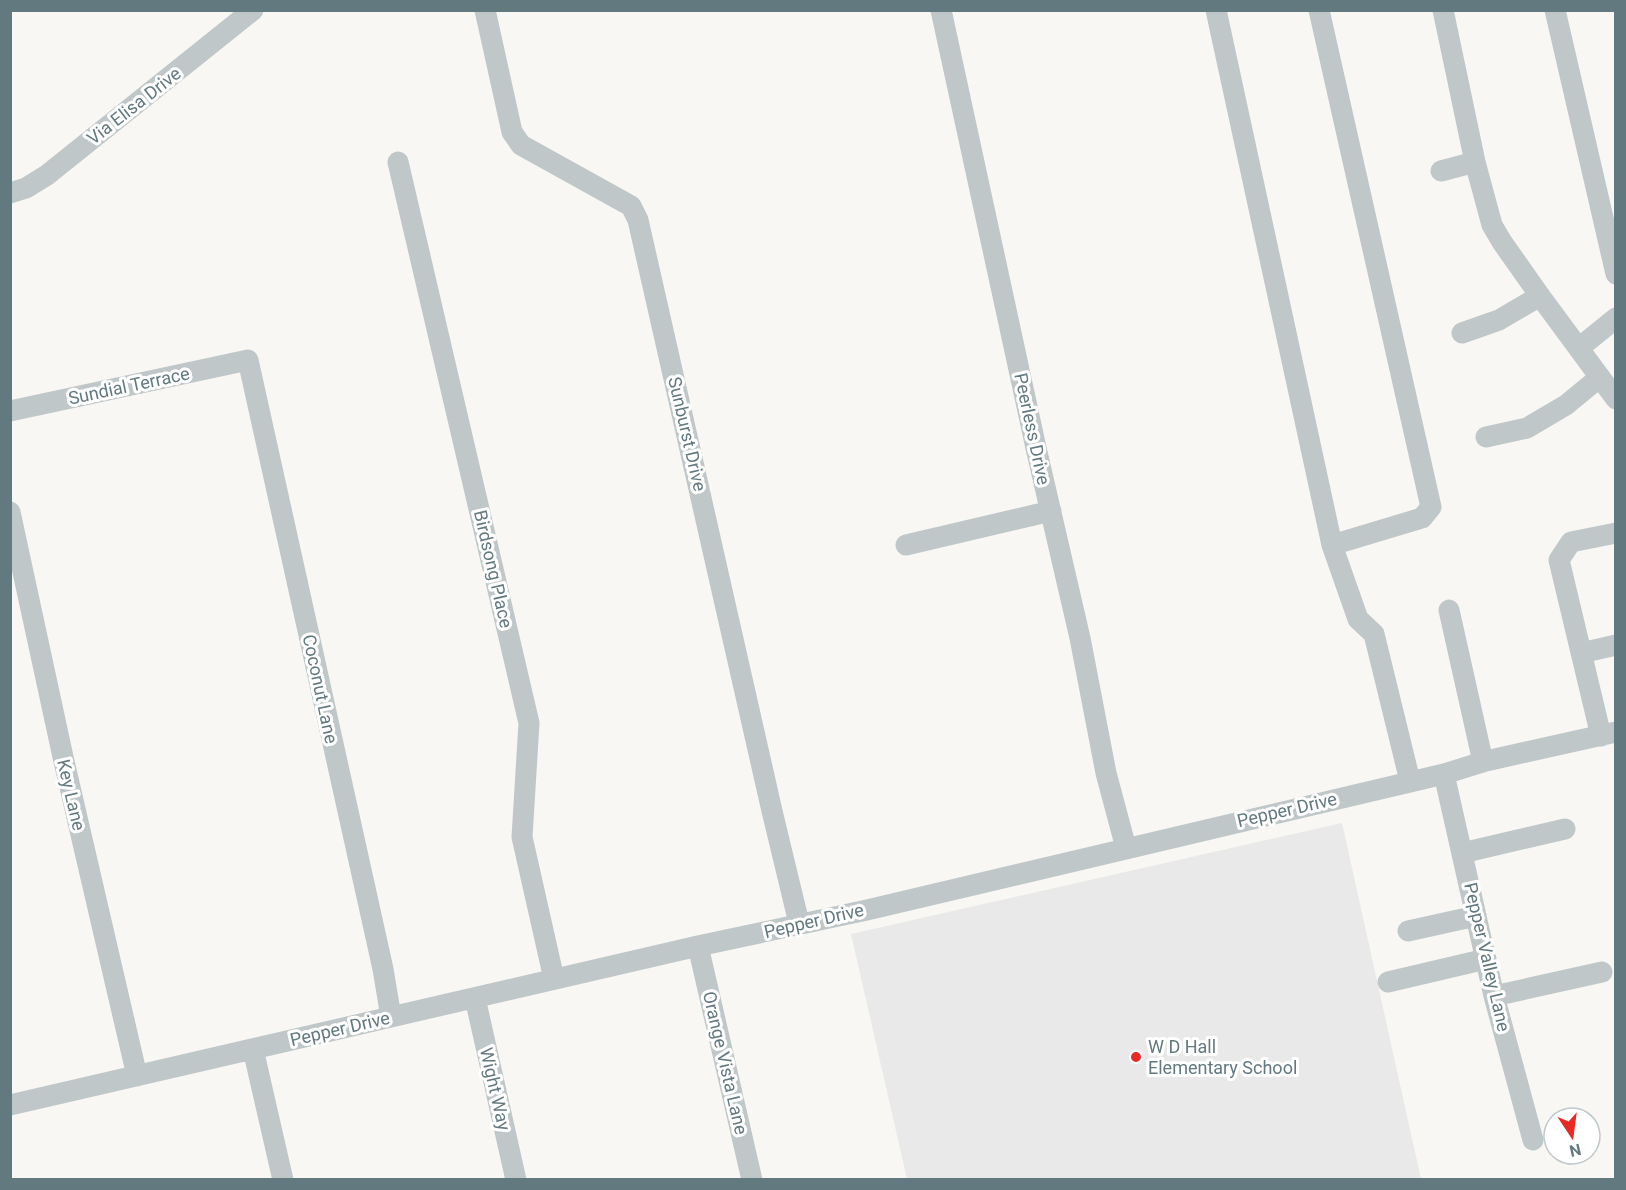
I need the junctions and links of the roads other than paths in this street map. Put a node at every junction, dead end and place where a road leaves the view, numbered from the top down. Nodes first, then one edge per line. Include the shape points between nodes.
1 (253, 10) edge
2 (485, 10) edge
3 (941, 10) edge
4 (1216, 10) edge
5 (1319, 10) edge
6 (1443, 10) edge
7 (1555, 10) edge
8 (398, 162) dead end
9 (1475, 162) junction
10 (1441, 171) dead end
11 (10, 193) edge
12 (1616, 274) edge
13 (1540, 296) junction
14 (1616, 318) edge
15 (1462, 333) dead end
16 (1580, 348) junction
17 (248, 360) joint
18 (1600, 377) junction
19 (1616, 399) edge
20 (10, 411) edge
21 (1486, 437) dead end
22 (10, 512) edge
23 (1051, 512) junction
24 (1616, 533) edge
25 (906, 545) dead end
26 (1332, 545) junction
27 (1449, 610) dead end
28 (1616, 645) edge
29 (1581, 653) junction
30 (1608, 734) edge
31 (1484, 762) junction
32 (1444, 774) junction
33 (1410, 781) junction
34 (1565, 829) dead end
35 (1126, 848) junction
36 (1462, 853) junction
37 (1476, 916) junction
38 (799, 923) junction
39 (1408, 931) dead end
40 (698, 946) junction
41 (1486, 959) junction
42 (1602, 972) dead end
43 (554, 979) junction
44 (1388, 982) dead end
45 (1494, 996) junction
46 (475, 998) junction
47 (391, 1017) junction
48 (253, 1048) junction
49 (137, 1076) junction
50 (10, 1105) edge
51 (1533, 1140) dead end
52 (283, 1179) edge
53 (516, 1179) edge
54 (752, 1179) edge

1 - 11 street, Via Elisa Drive via 47,175
2 - 38 street, Sunburst Drive via 512,132 521,145 631,206 638,220
3 - 23 street, Peerless Drive
4 - 26 street
5 - 26 street via 1431,507 1422,519
6 - 9 street
7 - 12 street
8 - 43 street, Birdsong Place via 528,723 522,837
9 - 10 street
9 - 13 street via 1496,233
13 - 15 street via 1499,320
13 - 16 street
14 - 16 street
16 - 18 street
17 - 20 street, Sundial Terrace
17 - 47 street, Coconut Lane
18 - 19 street
18 - 21 street via 1566,405 1527,428
22 - 49 street, Key Lane
23 - 25 street
23 - 35 street, Peerless Drive via 1106,773
24 - 29 street via 1571,542 1559,560
26 - 33 street via 1358,619 1374,634
27 - 31 street
28 - 29 street
29 - 30 street
30 - 31 street, Pepper Drive
31 - 32 street, Pepper Drive
32 - 33 street, Pepper Drive
32 - 36 street, Pepper Valley Lane
33 - 35 street, Pepper Drive
34 - 36 street
35 - 38 street, Pepper Drive
36 - 37 street, Pepper Valley Lane
37 - 39 street
37 - 41 street, Pepper Valley Lane
38 - 40 street, Pepper Drive
40 - 43 street, Pepper Drive
40 - 54 street, Orange Vista Lane
41 - 44 street
41 - 45 street, Pepper Valley Lane
42 - 45 street
43 - 46 street, Pepper Drive
45 - 51 street, Pepper Valley Lane
46 - 47 street, Pepper Drive
46 - 53 street, Wight Way
47 - 48 street, Pepper Drive
48 - 49 street, Pepper Drive
48 - 52 street
49 - 50 street, Pepper Drive

